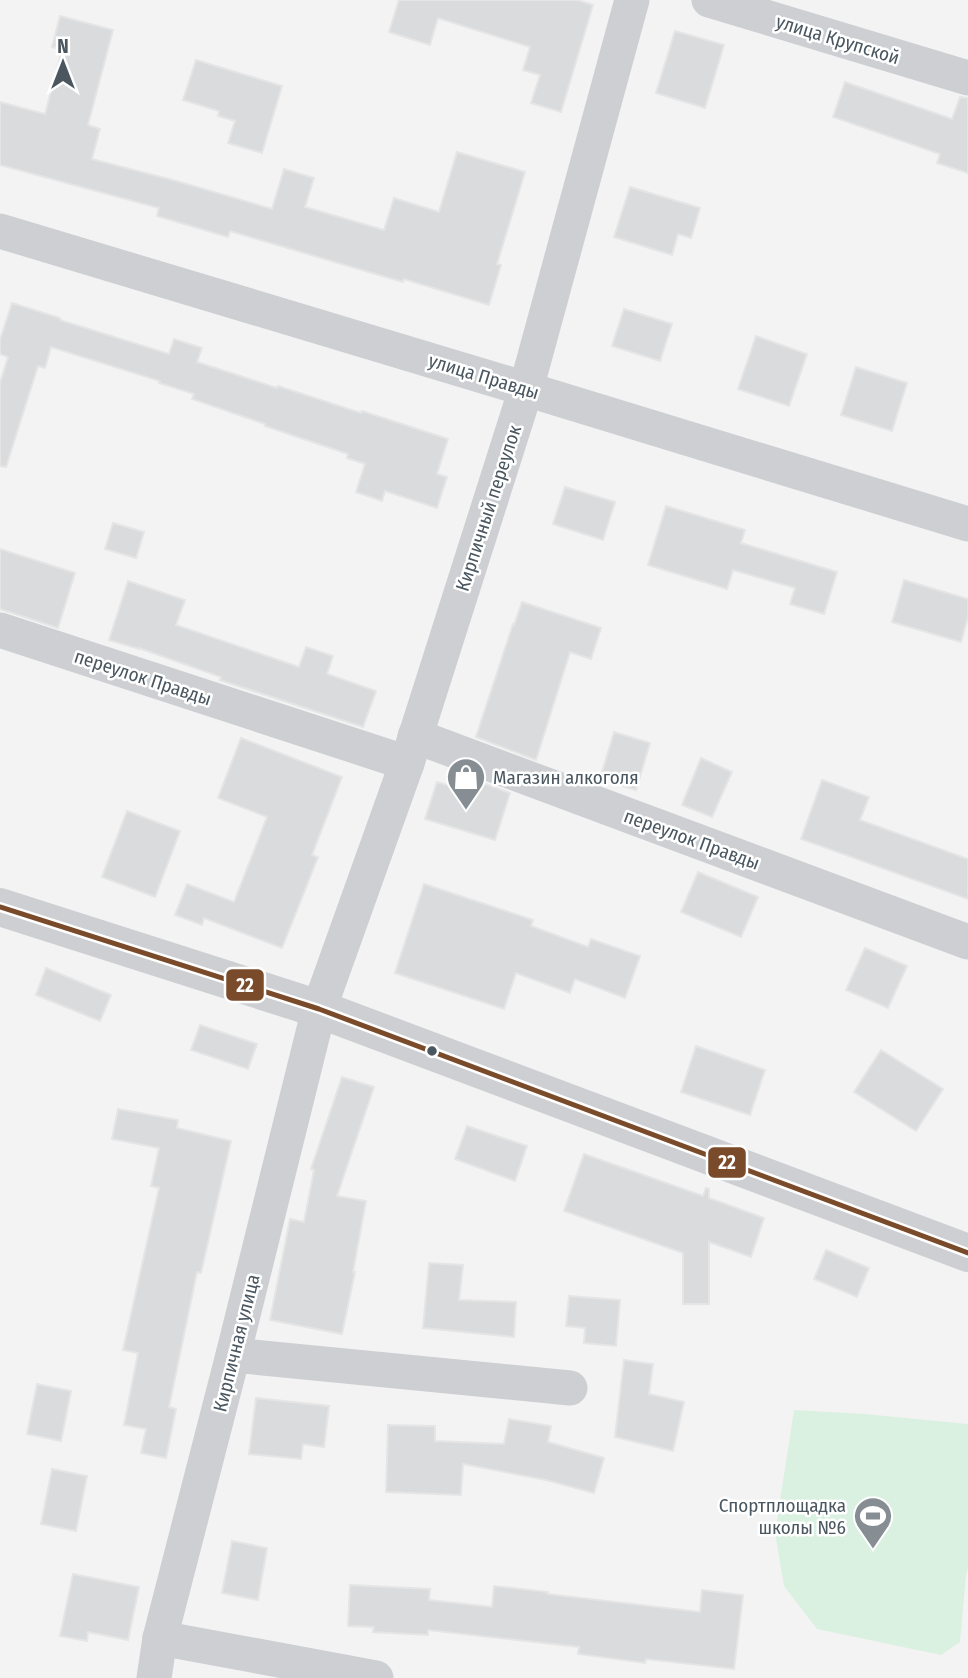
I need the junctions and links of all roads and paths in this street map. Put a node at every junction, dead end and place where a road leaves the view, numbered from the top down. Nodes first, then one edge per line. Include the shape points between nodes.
1 (632, 0) edge
2 (709, 0) edge
3 (968, 78) edge
4 (0, 231) edge
5 (526, 389) junction
6 (968, 524) edge
7 (0, 631) edge
8 (411, 750) junction
9 (0, 907) edge
10 (968, 942) edge
11 (319, 1009) junction
12 (968, 1253) edge
13 (233, 1355) junction
14 (570, 1388) dead end
15 (160, 1638) junction
16 (154, 1678) edge
17 (376, 1678) edge

1 - 5 street, Кирпичный переулок
2 - 3 street, улица Крупской
4 - 5 street, улица Правды
5 - 6 street, улица Правды
5 - 8 street, Кирпичный переулок
7 - 8 street, переулок Правды
8 - 10 street, переулок Правды
8 - 11 street, Кирпичный переулок
9 - 11 street
11 - 12 street
11 - 13 street, Кирпичная улица
13 - 14 street
13 - 15 street, Кирпичная улица
15 - 16 street, Кирпичная улица
15 - 17 street

